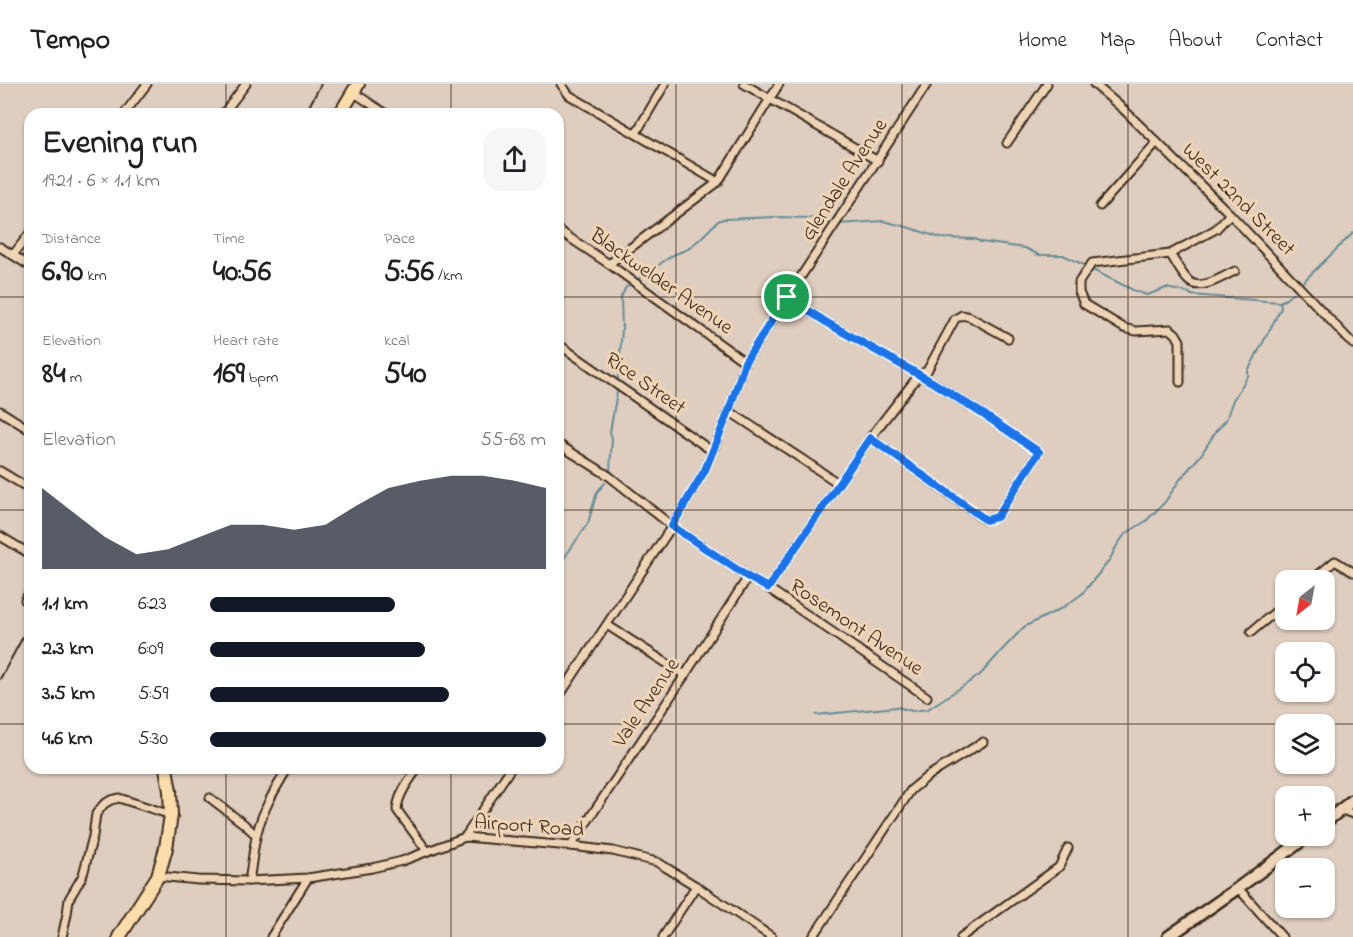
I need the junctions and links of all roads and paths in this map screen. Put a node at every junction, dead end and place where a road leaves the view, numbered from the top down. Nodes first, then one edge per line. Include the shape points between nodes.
1 (147, 84) edge
2 (246, 84) edge
3 (561, 84) edge
4 (665, 84) edge
5 (744, 84) edge
6 (779, 84) edge
7 (927, 84) edge
8 (1047, 84) edge
9 (1094, 84) edge
10 (355, 88) edge
11 (770, 99) junction
12 (129, 108) edge
13 (228, 108) edge
14 (343, 108) edge
15 (379, 108) edge
16 (636, 133) junction
17 (1157, 141) junction
18 (1007, 143) dead end
19 (878, 161) junction
20 (718, 182) junction
21 (1100, 206) dead end
22 (1230, 214) junction
23 (564, 234) edge
24 (24, 241) edge
25 (0, 247) edge
26 (1170, 254) junction
27 (13, 255) junction
28 (24, 262) edge
29 (609, 264) junction
30 (1235, 271) dead end
31 (787, 297) junction
32 (1008, 338) dead end
33 (1353, 344) edge
34 (564, 348) edge
35 (745, 362) junction
36 (919, 375) junction
37 (1180, 382) dead end
38 (0, 411) edge
39 (729, 411) junction
40 (24, 426) edge
41 (870, 438) junction
42 (564, 448) edge
43 (712, 451) junction
44 (0, 471) edge
45 (838, 483) junction
46 (24, 485) edge
47 (672, 526) junction
48 (0, 536) edge
49 (24, 550) edge
50 (1324, 570) edge
51 (1353, 572) edge
52 (748, 577) junction
53 (768, 588) junction
54 (1275, 612) edge
55 (607, 624) junction
56 (1251, 632) dead end
57 (685, 675) junction
58 (564, 689) edge
59 (927, 697) dead end
60 (983, 742) dead end
61 (167, 774) edge
62 (284, 774) edge
63 (414, 774) edge
64 (507, 774) edge
65 (210, 798) dead end
66 (1353, 800) edge
67 (1348, 812) edge
68 (171, 815) junction
69 (256, 835) junction
70 (465, 837) junction
71 (571, 846) junction
72 (1295, 846) edge
73 (1068, 848) dead end
74 (427, 851) junction
75 (158, 876) junction
76 (308, 878) junction
77 (249, 881) junction
78 (696, 886) junction
79 (1238, 888) junction
80 (62, 937) edge
81 (119, 937) edge
82 (271, 937) edge
83 (663, 937) edge
84 (772, 937) edge
85 (813, 937) edge
86 (962, 937) edge
87 (1168, 937) edge
88 (1282, 937) edge

1 - 12 street
2 - 13 street
3 - 16 street via 569,95
4 - 16 street
5 - 11 street
6 - 11 street
7 - 19 street, Glendale Avenue
8 - 18 street
9 - 17 street, West 22nd Street
10 - 14 main road
10 - 15 street
11 - 19 street
11 - 20 street
16 - 20 street
17 - 21 street
17 - 22 street, West 22nd Street
19 - 31 street, Glendale Avenue
20 - 29 street
22 - 26 street via 1216,230
22 - 33 street, West 22nd Street
23 - 29 street, Blackwelder Avenue
24 - 27 street
25 - 27 street
26 - 30 street via 1188,281 1196,285
26 - 37 street via 1092,263 1079,282 1078,292 1084,304 1124,328 1170,328 1180,341
27 - 28 street
29 - 35 street, Blackwelder Avenue
31 - 35 street, Glendale Avenue
31 - 36 street
32 - 36 street via 962,315 955,319 927,371
34 - 43 street, Rice Street
35 - 39 street, Glendale Avenue
36 - 41 street
36 - 41 street via 1039,452 997,517 986,520
38 - 40 street
39 - 43 street, Glendale Avenue
39 - 45 street
41 - 45 street
42 - 47 street, Rosemont Avenue via 609,476
43 - 47 street, Glendale Avenue
44 - 46 street
45 - 53 street
47 - 52 street, Rosemont Avenue
47 - 55 street, Glendale Avenue
48 - 49 street
50 - 51 street via 1335,561
52 - 53 street, Rosemont Avenue
52 - 57 street, Vale Avenue
53 - 59 street, Rosemont Avenue
54 - 56 street
55 - 57 street
55 - 58 street, Glendale Avenue
57 - 71 street, Vale Avenue
60 - 85 street via 911,790
61 - 68 main road
62 - 69 street via 268,802
63 - 74 street via 397,810
64 - 70 street
65 - 69 street
66 - 67 street
68 - 75 main road
68 - 80 street via 119,798 98,810 84,871 69,899
69 - 77 street
70 - 71 street, Airport Road
70 - 74 street, Airport Road
71 - 78 street, Airport Road via 657,862
72 - 79 street
73 - 86 street via 1059,867
74 - 76 street, Airport Road via 402,861
75 - 77 street, Airport Road
75 - 81 main road
76 - 77 street, Airport Road
76 - 82 street
78 - 83 street
78 - 84 street, Airport Road
79 - 87 street
79 - 88 street

